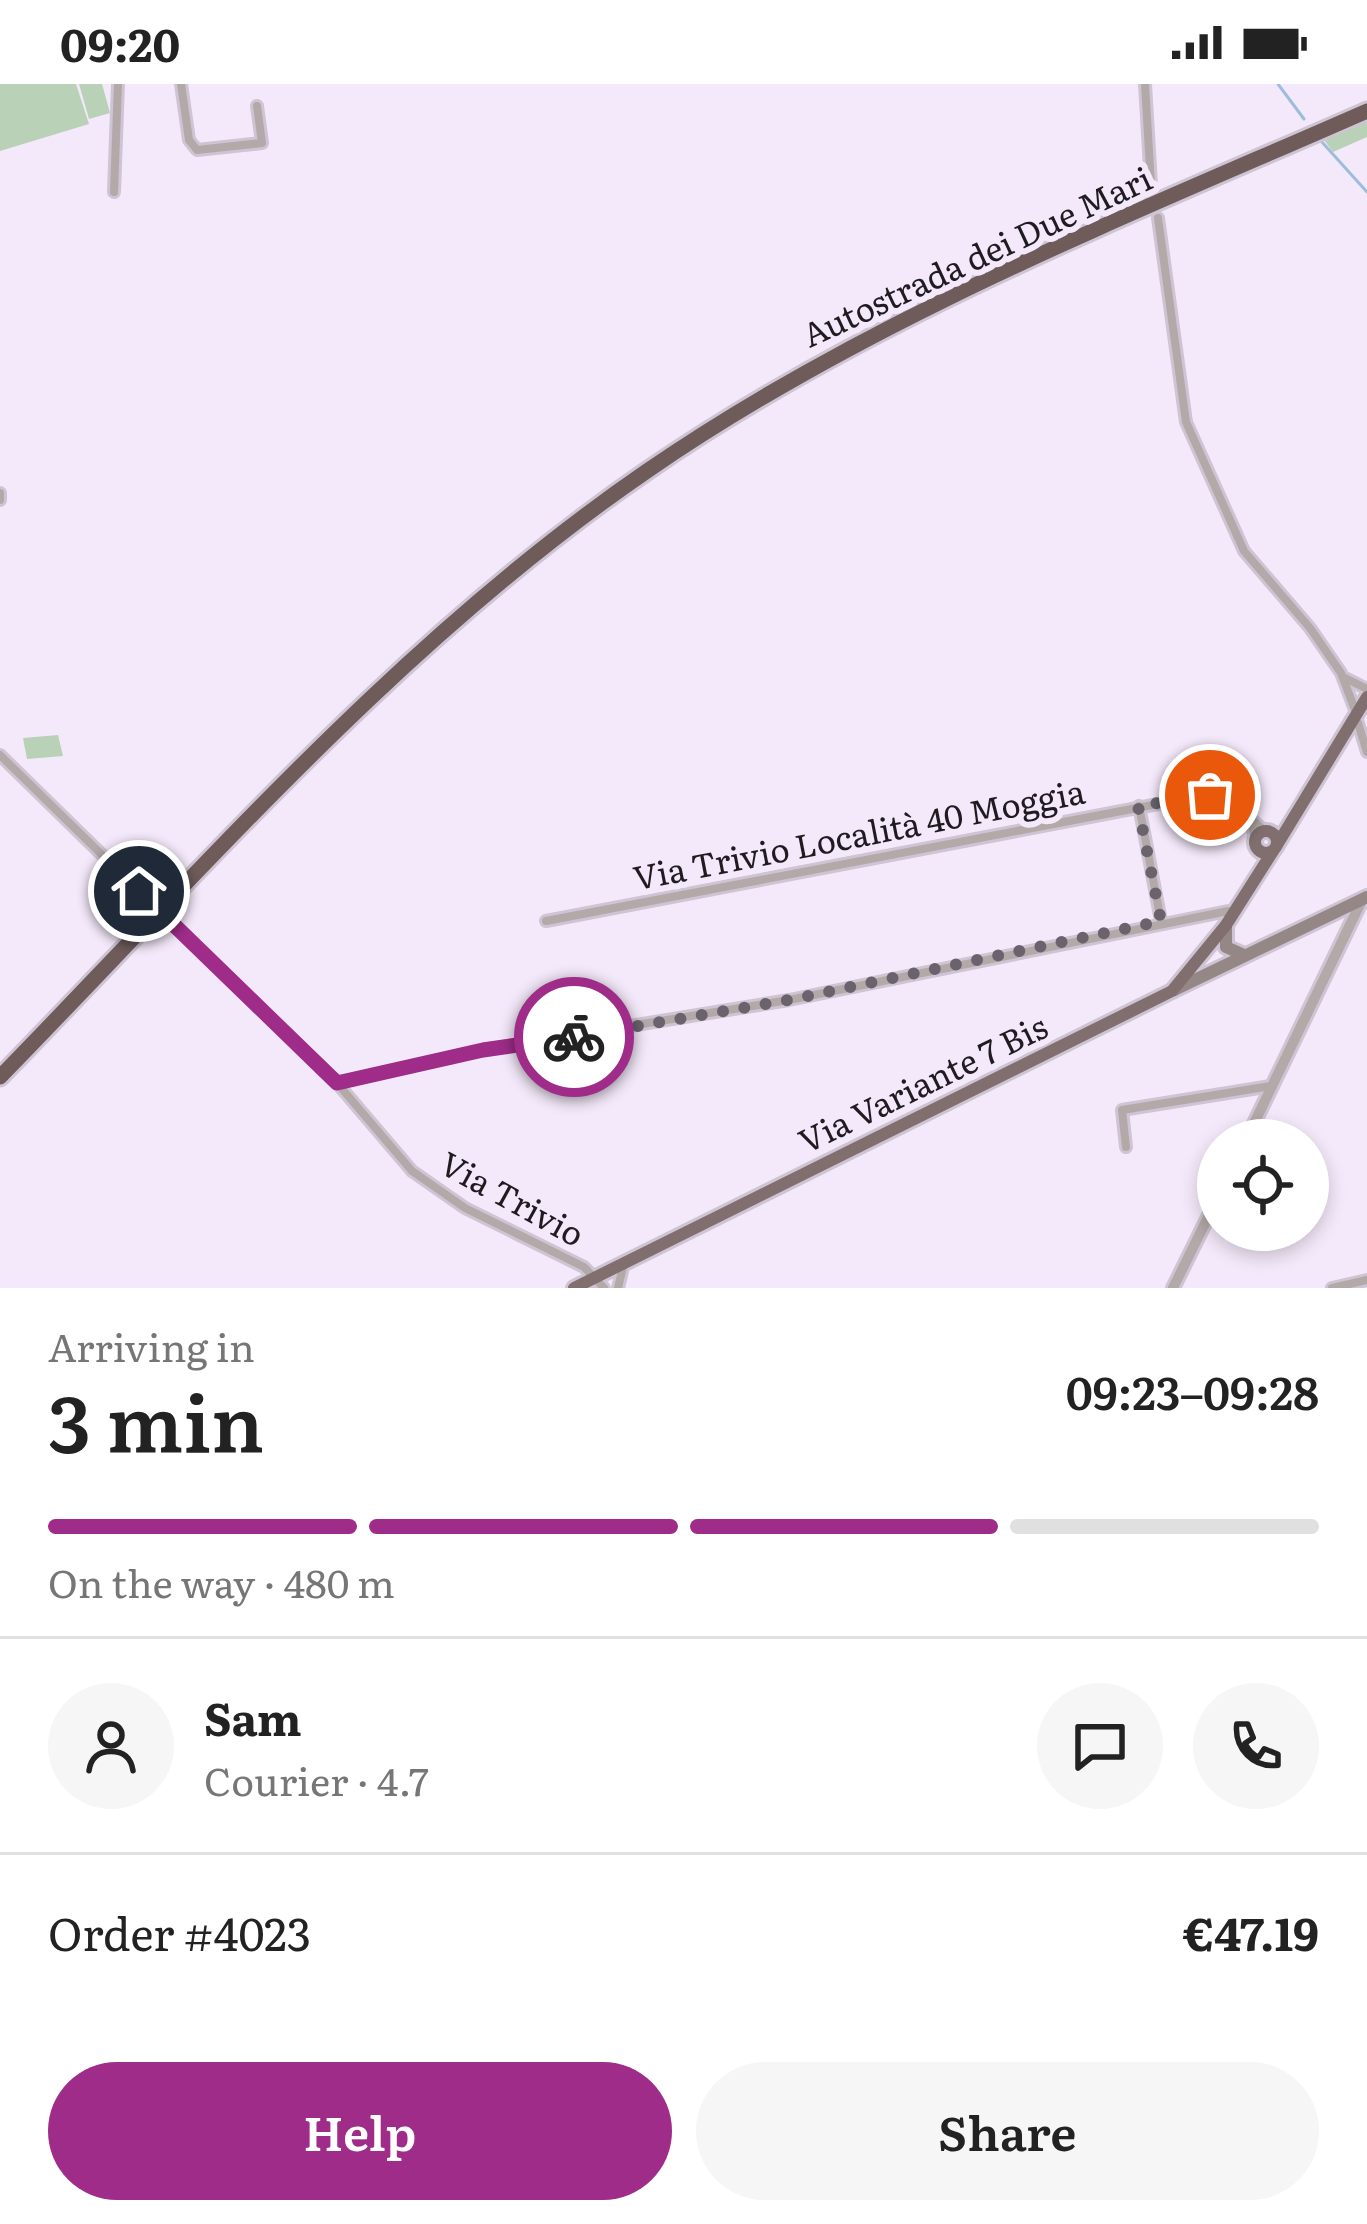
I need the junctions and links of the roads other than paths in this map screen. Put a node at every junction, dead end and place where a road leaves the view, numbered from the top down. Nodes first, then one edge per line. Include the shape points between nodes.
1 (118, 84) edge
2 (182, 84) edge
3 (1145, 84) edge
4 (1367, 100) edge
5 (256, 106) dead end
6 (1367, 111) edge
7 (1151, 185) dead end
8 (114, 192) dead end
9 (1158, 218) dead end
10 (1340, 673) junction
11 (1364, 696) edge
12 (1360, 716) edge
13 (1367, 752) edge
14 (0, 755) edge
15 (1138, 806) junction
16 (1292, 816) junction
17 (1261, 837) junction
18 (1275, 848) junction
19 (1252, 878) junction
20 (1364, 898) edge
21 (1227, 918) junction
22 (546, 921) dead end
23 (1161, 921) junction
24 (1245, 955) junction
25 (1196, 962) junction
26 (1209, 973) junction
27 (1172, 991) junction
28 (0, 1063) edge
29 (0, 1077) edge
30 (337, 1083) junction
31 (1273, 1086) junction
32 (1256, 1119) edge
33 (1126, 1147) dead end
34 (1197, 1239) edge
35 (626, 1262) junction
36 (1367, 1280) edge
37 (588, 1285) edge
38 (618, 1288) edge
39 (1173, 1288) edge
40 (1332, 1288) edge

1 - 8 street
2 - 5 street via 196,150 262,143
3 - 7 street
4 - 28 highway, Autostrada dei Due Mari via 922,298 806,359 639,464 401,655
6 - 29 highway, Autostrada dei Due Mari via 927,307 754,401 645,472 540,549 391,677
9 - 10 street via 1186,422 1244,551
10 - 11 street
10 - 11 street
11 - 12 main road, Via Variante 7 Bis
12 - 13 street
12 - 16 main road, Via Variante 7 Bis
14 - 30 street, Via Trivio, bridge
15 - 17 street, Via Trivio Località 40 Moggia via 1227,798
15 - 22 street, Via Trivio Località 40 Moggia
15 - 23 street
16 - 17 main road, Via Variante 7 Bis
16 - 18 main road, Via Variante 7 Bis
17 - 18 main road
17 - 19 main road, Via Variante 7 Bis
18 - 19 main road, Via Variante 7 Bis
19 - 21 main road, Via Variante 7 Bis
20 - 24 main road
20 - 31 street
21 - 23 street
21 - 24 main road via 1226,947
21 - 25 main road, Via Variante 7 Bis
23 - 30 street
24 - 25 main road
24 - 26 main road
25 - 26 main road
25 - 27 main road, Via Variante 7 Bis
26 - 27 main road
27 - 35 main road, Via Variante 7 Bis
30 - 37 street, Via Trivio via 412,1171 465,1208 545,1244
31 - 32 street
31 - 33 street via 1121,1110
34 - 39 street
35 - 37 main road, Via Variante 7 Bis
35 - 38 street
36 - 40 street

